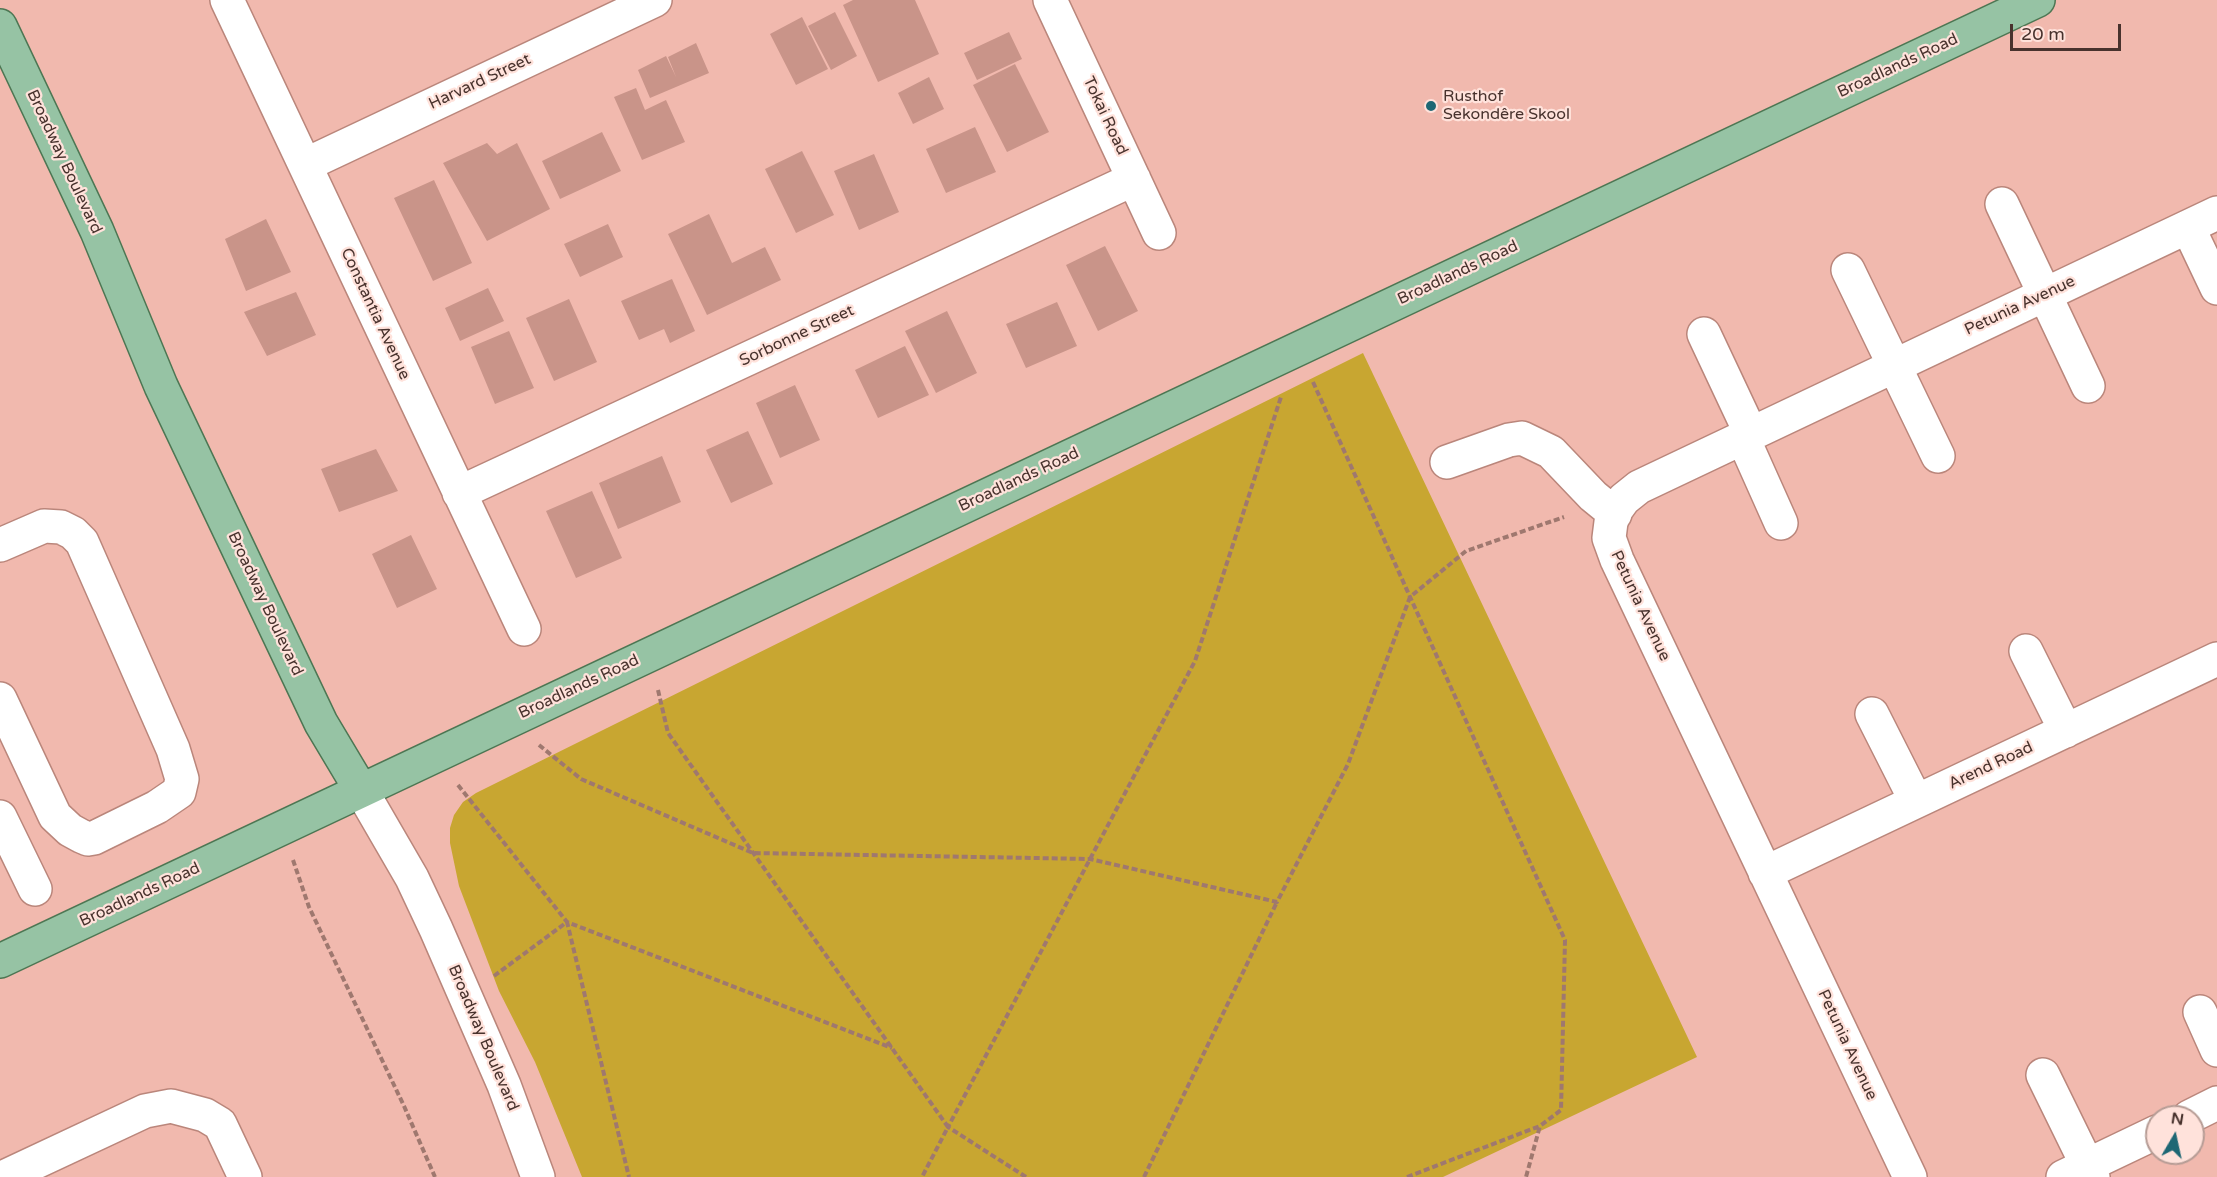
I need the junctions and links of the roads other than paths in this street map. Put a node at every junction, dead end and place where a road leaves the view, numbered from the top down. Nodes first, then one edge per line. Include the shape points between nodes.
1 (227, 0) edge
2 (655, 0) edge
3 (1050, 0) edge
4 (2038, 0) edge
5 (0, 26) edge
6 (304, 165) junction
7 (1134, 179) junction
8 (2002, 204) dead end
9 (2217, 213) edge
10 (2188, 227) junction
11 (1159, 233) dead end
12 (1848, 270) dead end
13 (2217, 288) edge
14 (2044, 295) junction
15 (1704, 334) dead end
16 (1895, 366) junction
17 (2088, 386) dead end
18 (1747, 436) junction
19 (1938, 456) dead end
20 (1447, 462) dead end
21 (459, 493) junction
22 (1609, 509) junction
23 (1781, 523) dead end
24 (0, 545) edge
25 (524, 629) dead end
26 (2026, 651) dead end
27 (2217, 659) edge
28 (0, 699) edge
29 (1872, 714) dead end
30 (2066, 731) junction
31 (361, 790) junction
32 (1916, 801) junction
33 (0, 817) edge
34 (1765, 873) junction
35 (34, 889) dead end
36 (0, 961) edge
37 (2200, 1012) dead end
38 (2217, 1050) edge
39 (2043, 1075) dead end
40 (2145, 1138) edge
41 (2081, 1173) edge
42 (4, 1177) edge
43 (245, 1177) edge
44 (538, 1177) edge
45 (1910, 1177) edge

1 - 6 street, Constantia Avenue
2 - 6 street, Harvard Street
3 - 7 street, Tokai Road
4 - 31 main road, Broadlands Road
5 - 31 main road, Broadway Boulevard via 97,231 166,397 321,723
6 - 21 street, Constantia Avenue
7 - 11 street, Tokai Road
7 - 21 street, Sorbonne Street
8 - 14 street
9 - 10 street, Petunia Avenue
10 - 13 street
10 - 14 street, Petunia Avenue
12 - 16 street
14 - 16 street, Petunia Avenue
14 - 17 street
15 - 18 street
16 - 18 street, Petunia Avenue
16 - 19 street
18 - 22 street, Petunia Avenue via 1639,487
18 - 23 street
20 - 22 street via 1522,438 1551,452
21 - 25 street, Constantia Avenue
22 - 34 street, Petunia Avenue via 1609,538 1617,560
24 - 28 street via 44,526 61,527 82,542 173,750 182,779 179,792 94,838 81,836 55,816
26 - 30 street
27 - 30 street, Arend Road
29 - 32 street
30 - 32 street, Arend Road
31 - 36 main road, Broadlands Road
31 - 44 street, Broadway Boulevard via 412,878 504,1085
32 - 34 street, Arend Road
33 - 35 street
34 - 45 street, Petunia Avenue
37 - 38 street
39 - 41 street
40 - 41 street
42 - 43 street via 145,1111 171,1106 205,1115 220,1124

